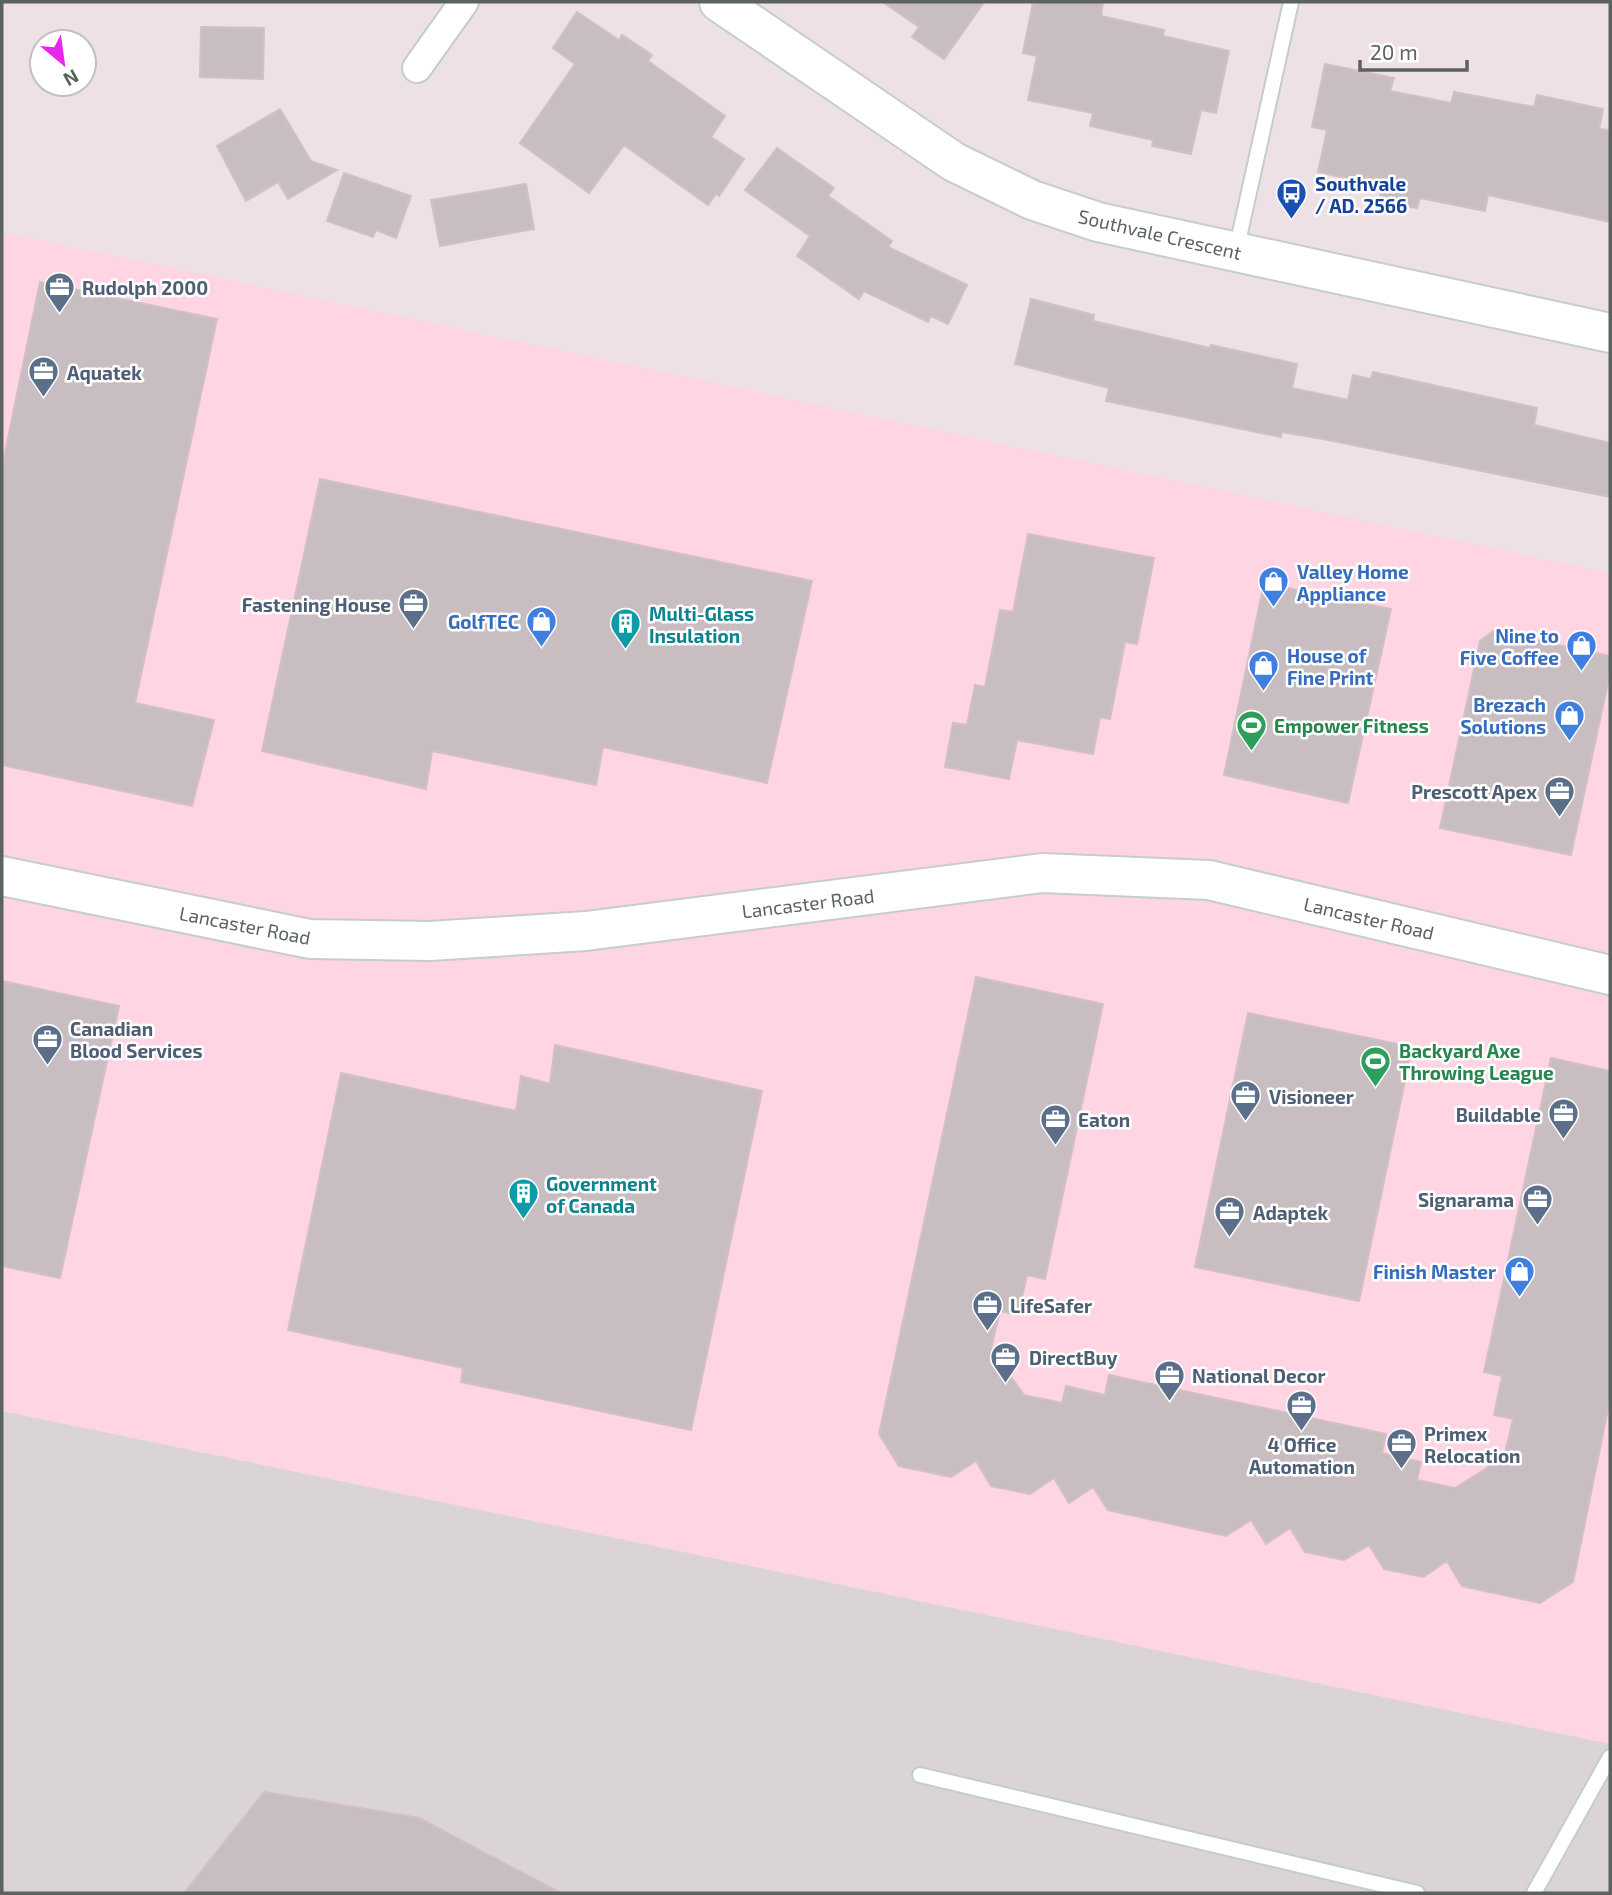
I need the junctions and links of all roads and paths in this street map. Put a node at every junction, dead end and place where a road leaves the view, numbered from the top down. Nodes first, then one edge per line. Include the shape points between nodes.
1 (464, 2) edge
2 (719, 2) edge
3 (1291, 2) edge
4 (417, 68) dead end
5 (1236, 253) junction
6 (1610, 333) edge
7 (2, 876) edge
8 (1610, 975) edge
9 (1610, 1757) edge
10 (920, 1775) dead end
11 (1417, 1893) edge
12 (1534, 1893) edge

1 - 4 street
2 - 5 street, Southvale Crescent via 954,162 1011,190 1098,222
3 - 5 lane
5 - 6 street, Southvale Crescent
7 - 8 street, Lancaster Road via 310,939 430,941 586,931 1042,873 1209,880
9 - 12 lane
10 - 11 lane

